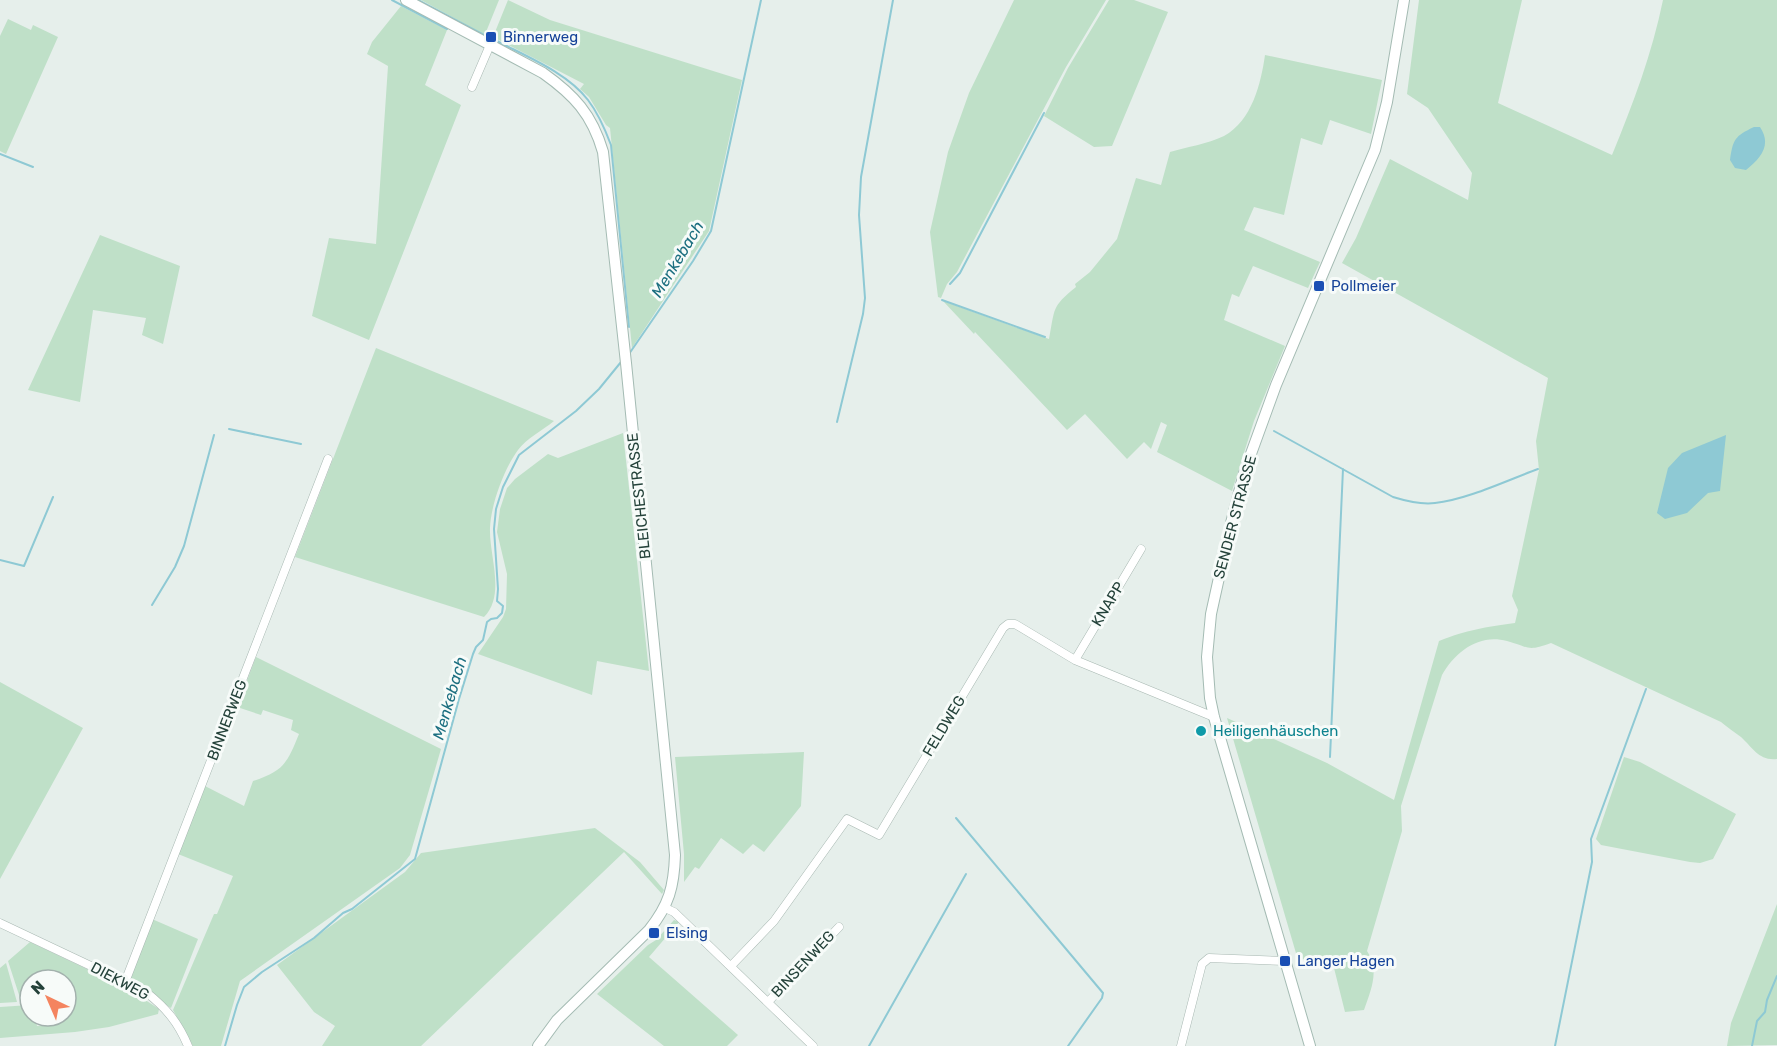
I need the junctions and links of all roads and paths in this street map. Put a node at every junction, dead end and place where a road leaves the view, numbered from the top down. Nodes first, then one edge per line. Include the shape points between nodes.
1 (406, 0) edge
2 (1404, 0) edge
3 (490, 45) junction
4 (472, 87) dead end
5 (328, 459) dead end
6 (1141, 549) dead end
7 (1075, 660) junction
8 (1214, 717) junction
9 (665, 908) junction
10 (0, 923) edge
11 (839, 927) dead end
12 (1285, 961) junction
13 (731, 966) junction
14 (124, 982) junction
15 (768, 1002) junction
16 (188, 1046) edge
17 (538, 1046) edge
18 (813, 1046) edge
19 (1181, 1046) edge
20 (1310, 1046) edge

1 - 3 street, BLEICHESTRASSE
2 - 8 street, SENDER STRASSE via 1375,150 1276,385 1236,505 1211,614 1207,657
3 - 4 street
3 - 9 street, BLEICHESTRASSE via 559,84 581,105 598,134 603,152 675,855 673,882
5 - 14 street, BINNERWEG
6 - 7 street, KNAPP
7 - 8 street, FELDWEG
7 - 13 street, FELDWEG via 1015,624 1003,628 879,835 847,819 774,921
8 - 12 street, SENDER STRASSE
9 - 13 street, BINSENWEG
9 - 17 street, BLEICHESTRASSE via 649,930 557,1020
10 - 14 street, DIEKWEG
11 - 15 street, BINSENWEG
12 - 19 street via 1209,958 1202,964
12 - 20 street, SENDER STRASSE
13 - 15 street, BINSENWEG
14 - 16 street, DIEKWEG via 146,992 164,1007
15 - 18 street, BINSENWEG

